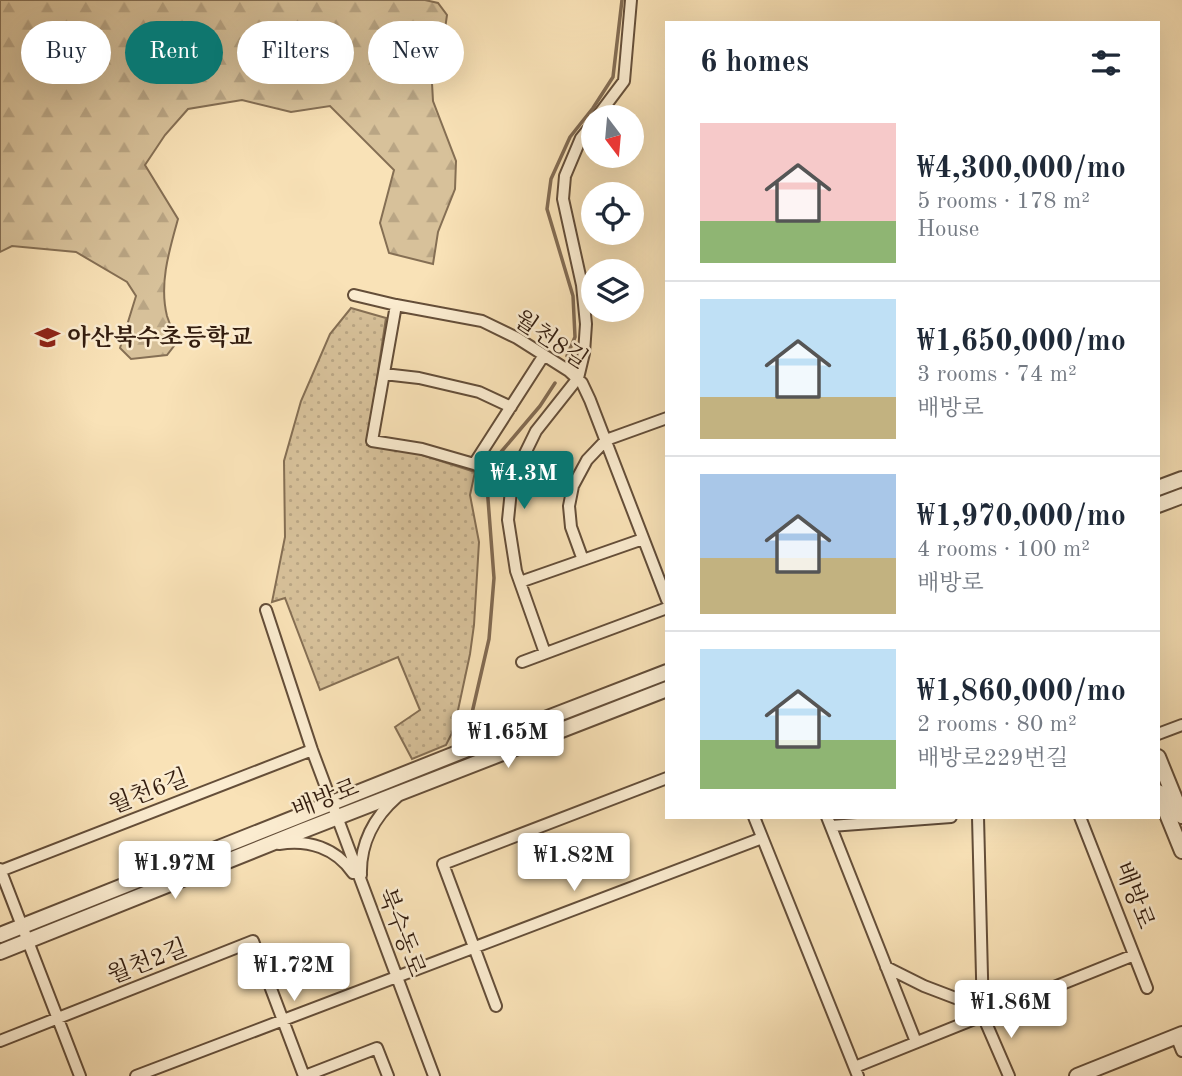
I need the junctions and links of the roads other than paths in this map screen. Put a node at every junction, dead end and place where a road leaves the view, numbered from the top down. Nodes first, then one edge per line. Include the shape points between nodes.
1 (631, 0) edge
2 (606, 105) edge
3 (581, 138) edge
4 (354, 295) dead end
5 (396, 305) junction
6 (544, 355) junction
7 (384, 374) junction
8 (578, 378) junction
9 (511, 407) junction
10 (665, 419) edge
11 (606, 440) junction
12 (474, 464) junction
13 (512, 480) junction
14 (1182, 480) edge
15 (1160, 487) edge
16 (1182, 496) edge
17 (1160, 504) edge
18 (643, 539) junction
19 (583, 560) junction
20 (520, 582) junction
21 (665, 595) edge
22 (665, 609) edge
23 (266, 610) dead end
24 (545, 653) junction
25 (522, 662) dead end
26 (665, 673) edge
27 (665, 690) edge
28 (1182, 725) edge
29 (1160, 733) edge
30 (312, 750) junction
31 (1160, 762) edge
32 (665, 779) edge
33 (403, 792) junction
34 (1160, 797) edge
35 (334, 811) junction
36 (1182, 816) edge
37 (755, 819) edge
38 (908, 819) edge
39 (978, 819) edge
40 (1081, 819) edge
41 (829, 822) edge
42 (762, 838) junction
43 (265, 846) junction
44 (1182, 851) edge
45 (0, 871) edge
46 (362, 885) junction
47 (22, 926) junction
48 (0, 935) edge
49 (27, 941) junction
50 (474, 948) junction
51 (0, 952) edge
52 (1134, 955) junction
53 (886, 967) junction
54 (396, 977) junction
55 (1147, 988) dead end
56 (496, 1006) dead end
57 (983, 1016) junction
58 (57, 1018) junction
59 (283, 1020) junction
60 (1179, 1035) edge
61 (0, 1041) edge
62 (916, 1042) junction
63 (1182, 1051) edge
64 (857, 1072) edge
65 (1096, 1072) edge
66 (80, 1076) edge
67 (136, 1076) edge
68 (304, 1076) edge
69 (388, 1076) edge
70 (434, 1076) edge
71 (1009, 1076) edge
72 (1077, 1076) edge

1 - 2 street via 624,81
3 - 8 street via 565,176 564,199 586,324
4 - 5 street, 월천8길
5 - 6 street, 월천8길 via 482,321
5 - 7 street
6 - 8 street, 월천8길
6 - 9 street
7 - 9 street via 478,392
7 - 12 street via 372,441
8 - 11 street, 월천8길
8 - 13 street via 536,431
9 - 12 street
10 - 11 street
11 - 18 street, 월천8길
11 - 19 street via 587,460 573,486 569,506
12 - 13 street
13 - 20 street via 508,520
14 - 15 street
16 - 17 street
18 - 19 street
18 - 21 street, 월천8길
19 - 20 street
20 - 24 street
22 - 24 street
23 - 30 street, 북수동로
24 - 25 street
26 - 35 street, 배방로 via 475,746
27 - 33 street, 배방로
28 - 29 street
30 - 35 street, 북수동로
30 - 45 street, 월천6길
31 - 36 street
32 - 50 street via 443,864
33 - 35 street, 배방로
33 - 46 street via 373,824 361,864
34 - 44 street
35 - 43 street, 배방로
35 - 46 street, 북수동로
35 - 47 street, 배방로
37 - 42 street
38 - 41 street
39 - 57 street
40 - 52 street, 배방로
41 - 53 street
42 - 50 street
42 - 64 street
43 - 46 street via 291,842 331,851
43 - 49 street, 배방로
45 - 47 street
46 - 54 street, 북수동로
47 - 48 street, 배방로
47 - 49 street
49 - 51 street, 배방로
49 - 58 street
50 - 54 street
50 - 56 street
52 - 55 street, 배방로
52 - 57 street
53 - 57 street via 966,1003
53 - 62 street
54 - 59 street
54 - 70 street, 북수동로
57 - 62 street
57 - 71 street
58 - 59 street, 월천2길 via 253,942
58 - 61 street, 월천2길
58 - 66 street
59 - 67 street
59 - 68 street, 월천2길
60 - 63 street
60 - 65 street
62 - 64 street
65 - 72 street
68 - 69 street via 377,1048

